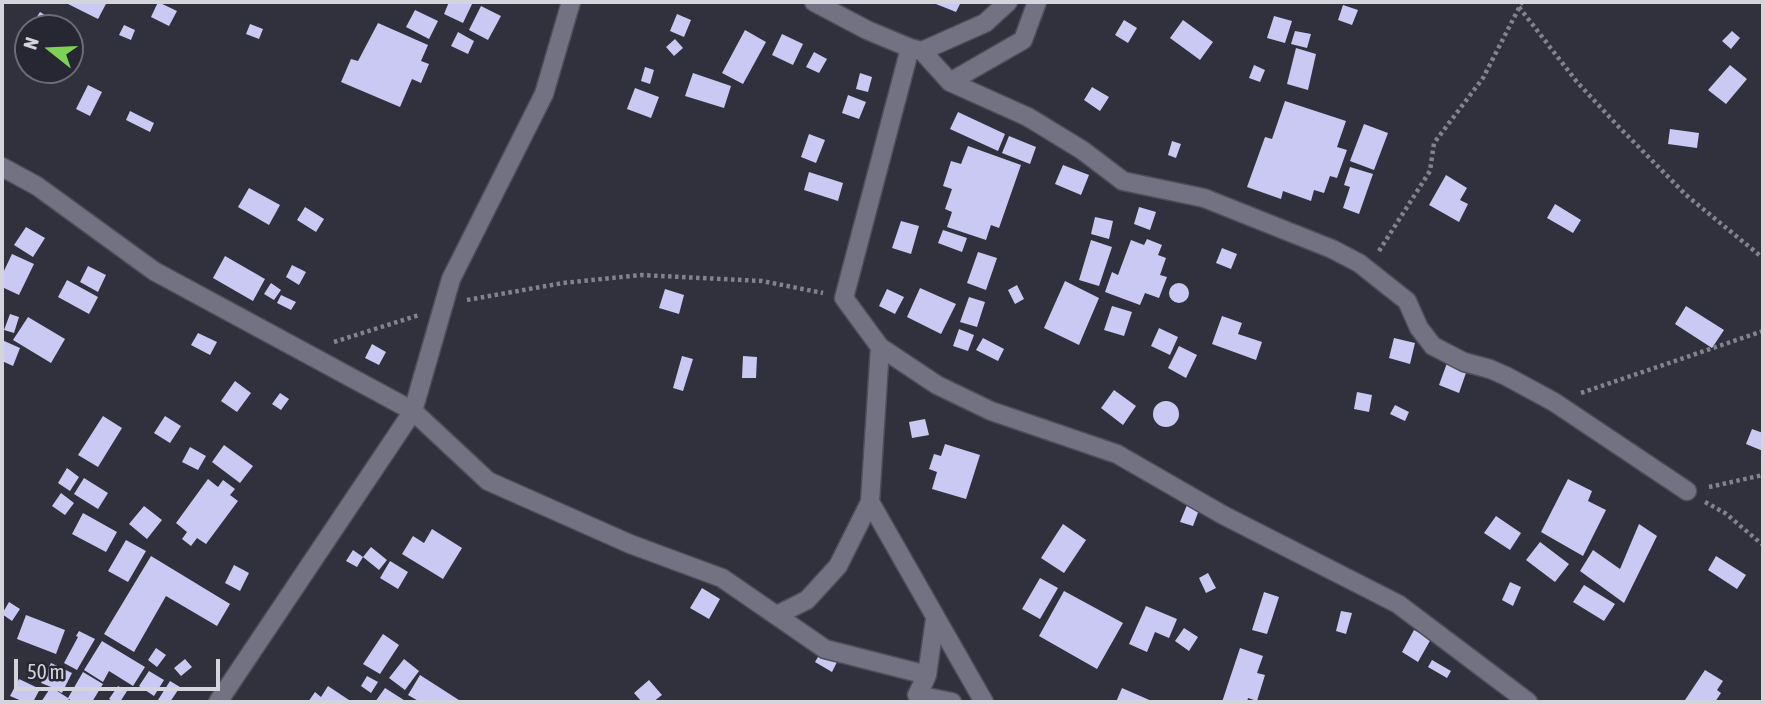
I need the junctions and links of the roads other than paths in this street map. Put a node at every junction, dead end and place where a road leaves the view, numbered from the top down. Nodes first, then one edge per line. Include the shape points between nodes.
1 (570, 2) edge
2 (814, 2) edge
3 (1008, 2) edge
4 (1037, 2) edge
5 (916, 50) junction
6 (950, 82) junction
7 (2, 167) edge
8 (880, 347) junction
9 (413, 411) junction
10 (1687, 491) road end
11 (870, 502) junction
12 (777, 615) junction
13 (935, 619) junction
14 (927, 675) junction
15 (218, 702) edge
16 (915, 702) edge
17 (952, 702) edge
18 (984, 702) edge
19 (1528, 702) edge

1 - 9 street via 544,94 451,279
2 - 5 street
3 - 5 street via 985,23
4 - 6 street via 1023,40
5 - 6 street
5 - 8 street via 844,298
6 - 10 street via 1028,117 1123,181 1204,198 1332,249 1407,301 1433,346 1554,402
7 - 9 street via 37,186 154,271
8 - 11 street
8 - 19 street via 937,385 991,411 1117,454 1223,515 1398,604
9 - 12 street via 488,481 630,544 722,578
9 - 15 street
11 - 12 street via 838,566 807,600
11 - 13 street
12 - 14 street via 825,649
13 - 14 street
13 - 18 street
14 - 16 street
14 - 17 street via 917,695

